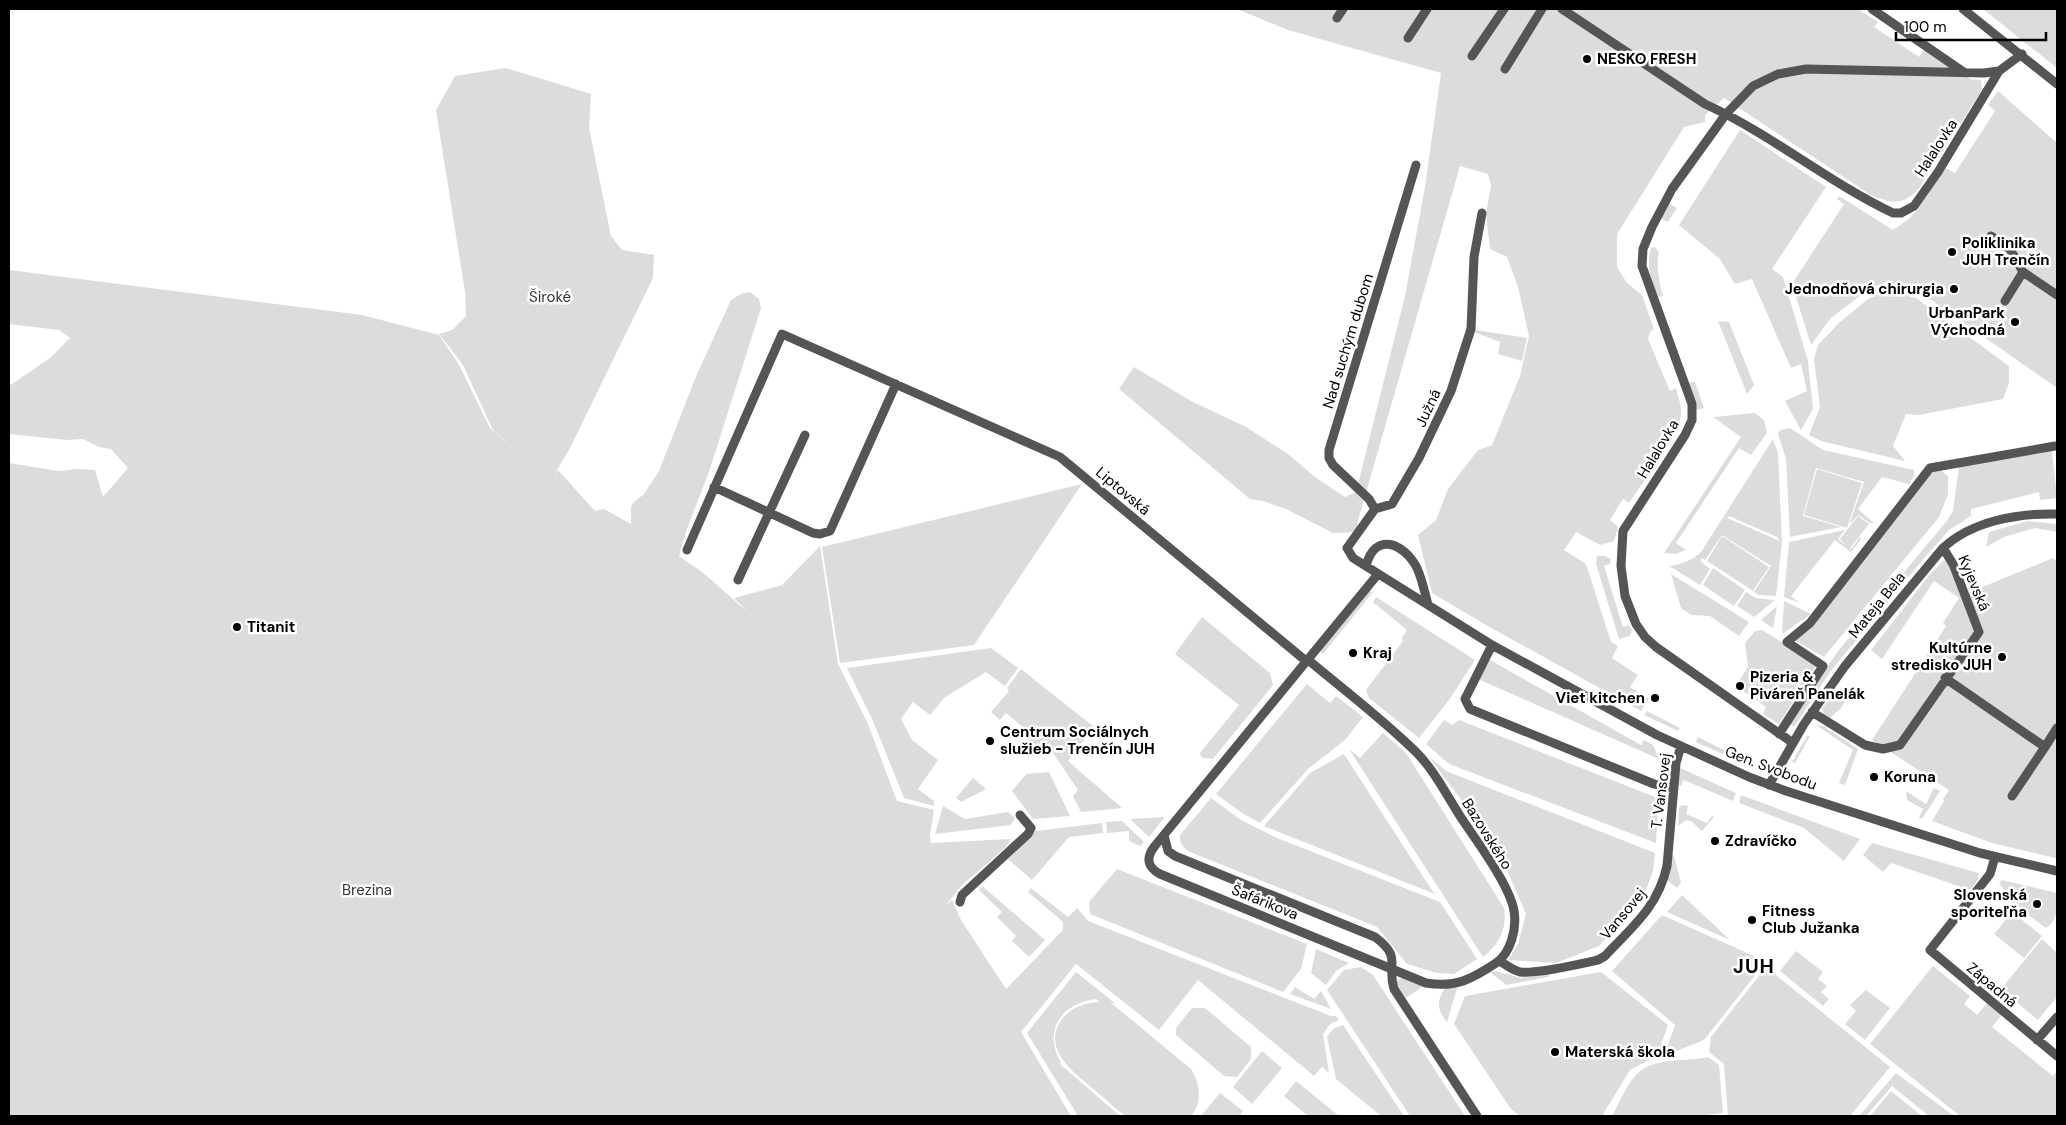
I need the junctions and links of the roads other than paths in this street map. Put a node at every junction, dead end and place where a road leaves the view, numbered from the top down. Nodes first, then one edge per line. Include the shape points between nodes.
1 (1343, 9) edge
2 (1427, 9) edge
3 (1504, 9) edge
4 (1542, 9) edge
5 (1562, 9) edge
6 (1872, 9) edge
7 (1963, 9) edge
8 (1337, 18) dead end
9 (1408, 38) dead end
10 (2022, 54) junction
11 (1472, 56) dead end
12 (1505, 69) dead end
13 (1999, 71) junction
14 (1966, 73) junction
15 (2057, 84) edge
16 (1726, 114) junction
17 (1416, 165) dead end
18 (1482, 213) dead end
19 (1991, 236) dead end
20 (2023, 272) junction
21 (2057, 295) edge
22 (2005, 300) dead end
23 (896, 384) junction
24 (805, 435) dead end
25 (2055, 446) dead end
26 (714, 487) junction
27 (1375, 509) junction
28 (769, 512) junction
29 (2057, 514) edge
30 (1942, 548) junction
31 (687, 550) dead end
32 (1366, 566) junction
33 (1378, 574) junction
34 (738, 580) dead end
35 (1428, 605) junction
36 (1492, 645) junction
37 (1307, 660) junction
38 (1945, 678) junction
39 (1812, 712) junction
40 (2057, 728) edge
41 (1779, 734) junction
42 (1793, 743) junction
43 (1681, 746) junction
44 (2045, 746) junction
45 (1769, 785) junction
46 (1674, 789) junction
47 (2012, 796) dead end
48 (1020, 816) dead end
49 (1164, 835) junction
50 (1670, 840) joint
51 (1994, 857) junction
52 (2057, 871) edge
53 (960, 902) dead end
54 (1500, 961) junction
55 (1392, 969) junction
56 (2057, 1017) edge
57 (2038, 1040) junction
58 (2057, 1056) edge
59 (1477, 1116) edge

1 - 8 street
2 - 9 street
3 - 11 street
4 - 12 street
5 - 16 street, Halalovka
6 - 14 street
7 - 10 street
10 - 13 street, Halalovka
10 - 15 street
13 - 14 street, Halalovka
13 - 16 street, Halalovka via 1931,182 1914,206 1901,213 1894,213 1843,186
14 - 16 street, Halalovka via 1806,69 1778,74 1753,86
16 - 41 street, Halalovka via 1672,189 1643,249 1642,266 1692,404 1692,420 1623,531 1621,566 1625,596 1645,637
17 - 27 street, Nad suchým dubom via 1329,450 1333,465 1369,499
18 - 27 street, Južná via 1474,257 1471,329 1451,391 1419,458 1392,504
19 - 20 street via 2010,248
20 - 21 street
20 - 22 street
23 - 26 street, Liptovská via 782,334
23 - 28 street via 830,531 813,532
23 - 37 street, Liptovská via 1060,457
24 - 28 street
25 - 41 street via 1930,468 1810,622 1786,642 1823,666
26 - 28 street
26 - 31 street, Liptovská
27 - 32 street, Južná via 1348,548 1354,558
28 - 34 street
29 - 30 street, Mateja Bela via 2034,514 1978,527
30 - 38 street, Kyjevská via 1953,564 1979,632
30 - 39 street, Mateja Bela via 1845,666
32 - 33 street, Južná
32 - 35 street via 1369,555 1377,546 1386,544 1408,555 1417,569
33 - 35 street, Gen. Svobodu
33 - 37 street
35 - 36 street, Gen. Svobodu
36 - 43 street, Gen. Svobodu
36 - 46 street via 1465,699 1470,709 1654,784
37 - 49 street
37 - 54 street, Bazovského via 1415,751 1448,798 1508,894 1515,913 1508,950
38 - 39 street, Kyjevská via 1900,745 1883,749 1865,745
38 - 44 street
39 - 42 street, Mateja Bela
40 - 44 street
41 - 42 street, Halalovka
42 - 45 street, Mateja Bela
43 - 45 street, Gen. Svobodu
43 - 46 street, T. Vansovej
44 - 47 street
45 - 51 street, Gen. Svobodu
46 - 50 street, T. Vansovej
48 - 53 street via 1031,828 1028,834 962,896
49 - 55 street, Šafárikova via 1168,851 1175,856 1375,937 1388,948
49 - 55 street, Šafárikova via 1148,855 1149,866 1160,874
50 - 54 street, Vansovej via 1664,881 1656,898 1605,956 1588,962 1521,972
51 - 52 street, Gen. Svobodu
51 - 57 street, Západná via 1990,874 1930,950
54 - 55 street via 1456,984 1426,983
55 - 59 street, Šafárikova via 1394,989
56 - 57 street
57 - 58 street, Západná

